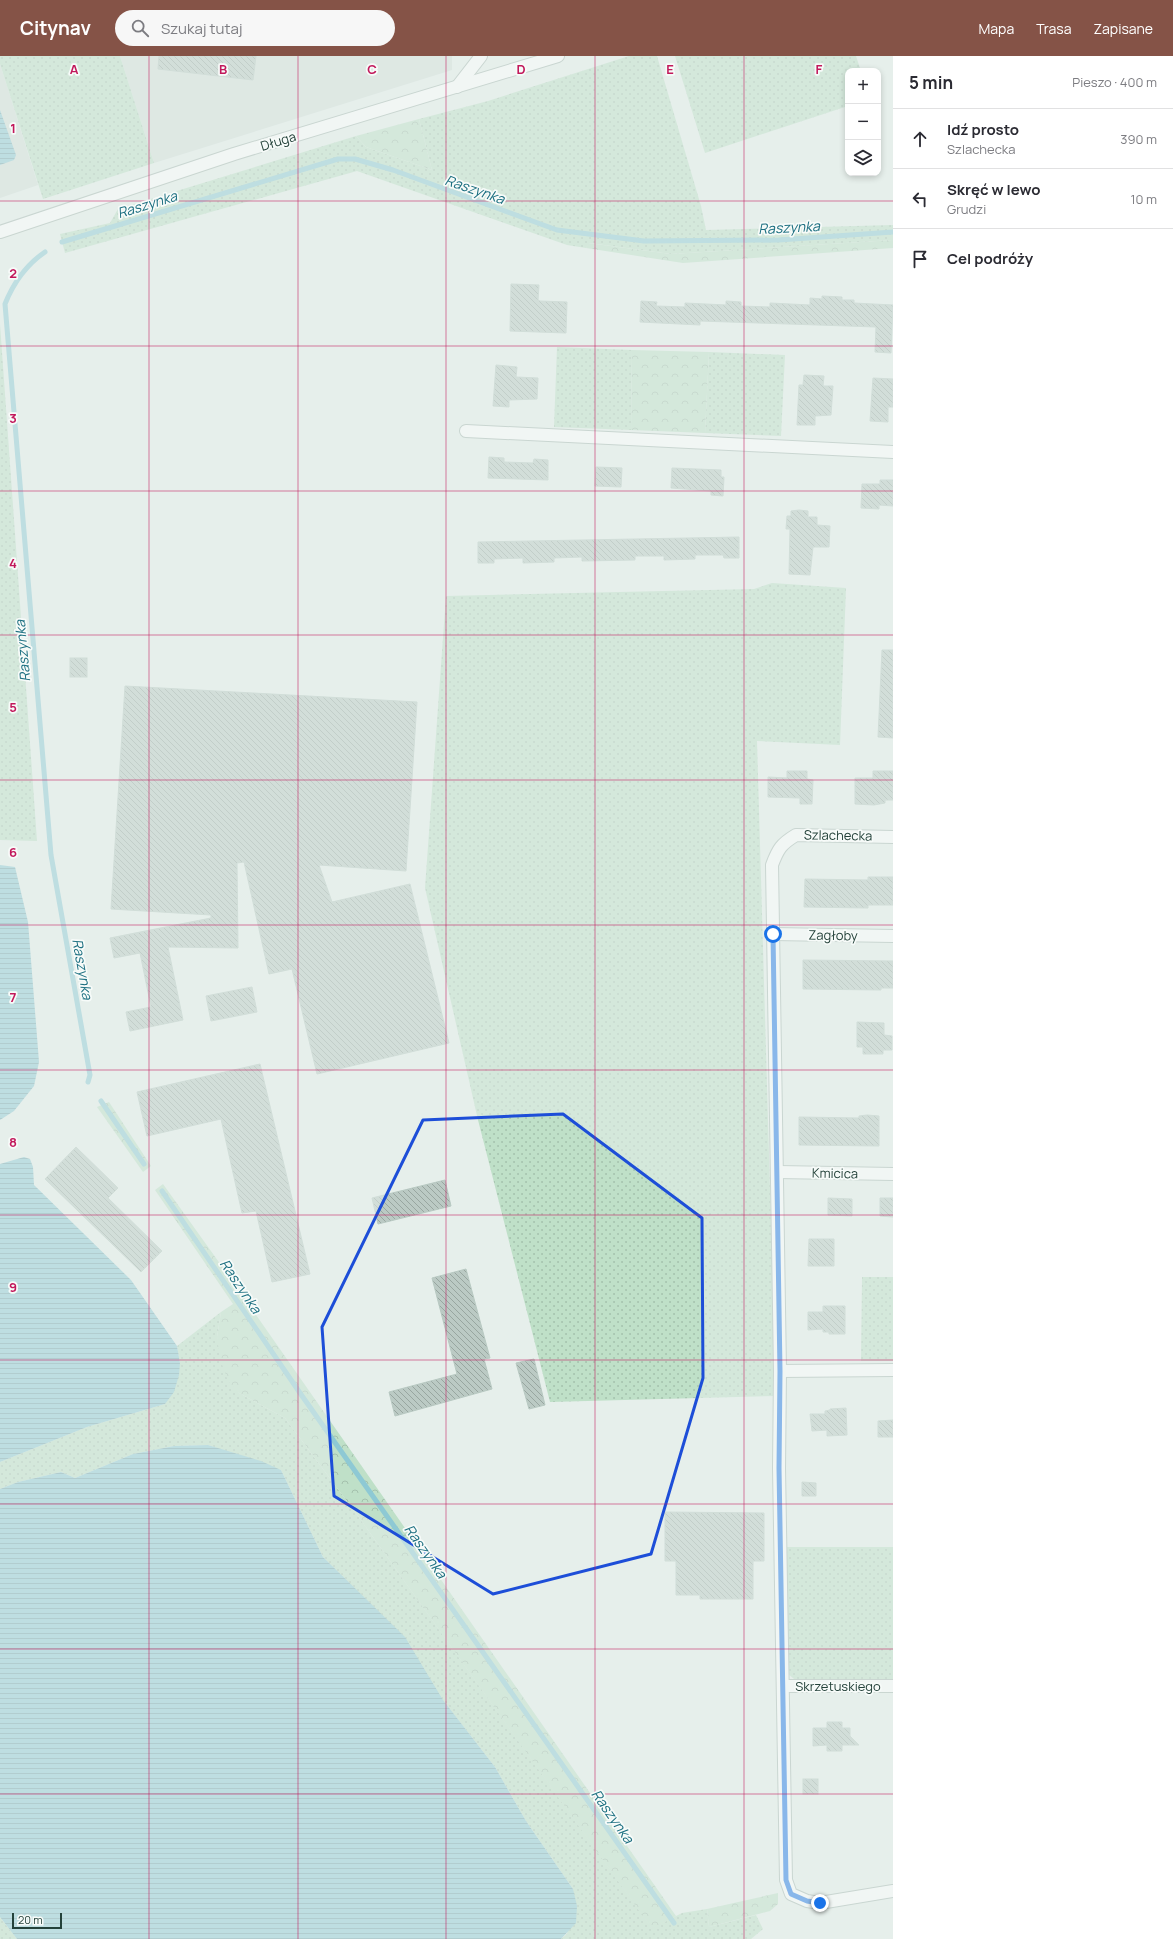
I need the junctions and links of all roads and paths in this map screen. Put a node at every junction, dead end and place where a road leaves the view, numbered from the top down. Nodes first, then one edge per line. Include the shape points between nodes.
1 (481, 56) edge
2 (558, 56) edge
3 (457, 88) junction
4 (0, 232) edge
5 (466, 431) dead end
6 (893, 452) edge
7 (893, 837) edge
8 (773, 934) junction
9 (893, 936) edge
10 (778, 1172) junction
11 (893, 1174) edge
12 (893, 1370) edge
13 (780, 1371) junction
14 (783, 1686) junction
15 (893, 1686) edge
16 (893, 1891) edge

1 - 3 street
2 - 3 street, Długa
3 - 4 street, Długa via 234,154
5 - 6 street
7 - 8 street, Szlachecka via 801,834 784,842 772,865
8 - 9 street, Zagłoby
8 - 10 street, Szlachecka
10 - 11 street, Kmicica
10 - 13 street, Szlachecka
12 - 13 street
13 - 14 street, Szlachecka
14 - 15 street, Skrzetuskiego
14 - 16 street, Szlachecka via 786,1880 791,1894 820,1903

